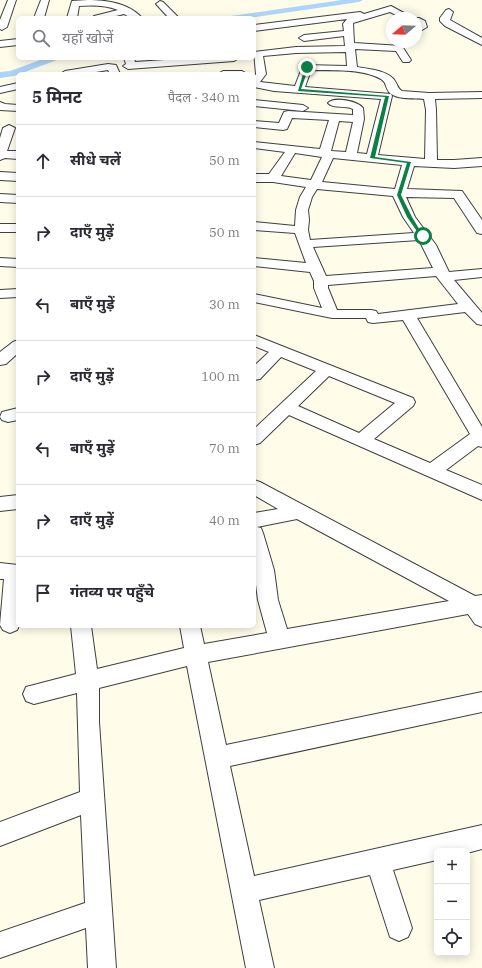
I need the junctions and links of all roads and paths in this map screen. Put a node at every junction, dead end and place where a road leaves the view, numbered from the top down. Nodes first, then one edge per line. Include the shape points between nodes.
1 (12, 0) edge
2 (45, 0) edge
3 (76, 1) edge
4 (111, 2) edge
5 (160, 4) dead end
6 (126, 11) junction
7 (402, 12) edge
8 (450, 12) dead end
9 (368, 15) junction
10 (40, 16) edge
11 (72, 16) edge
12 (105, 16) edge
13 (135, 16) edge
14 (174, 16) edge
15 (291, 21) junction
16 (4, 27) edge
17 (256, 28) edge
18 (349, 33) junction
19 (304, 38) junction
20 (16, 42) edge
21 (482, 42) edge
22 (0, 44) edge
23 (350, 47) junction
24 (313, 50) junction
25 (257, 54) edge
26 (210, 60) edge
27 (406, 60) dead end
28 (186, 62) junction
29 (129, 66) edge
30 (352, 69) junction
31 (113, 71) edge
32 (97, 72) edge
33 (192, 72) edge
34 (261, 72) junction
35 (256, 73) edge
36 (256, 81) edge
37 (256, 84) edge
38 (16, 86) edge
39 (0, 90) edge
40 (299, 90) junction
41 (482, 95) edge
42 (256, 96) edge
43 (429, 96) junction
44 (16, 101) edge
45 (256, 103) edge
46 (16, 108) edge
47 (1, 110) edge
48 (16, 116) edge
49 (358, 116) junction
50 (335, 117) junction
51 (256, 124) edge
52 (10, 128) edge
53 (256, 145) edge
54 (292, 150) junction
55 (327, 153) junction
56 (16, 154) edge
57 (0, 155) edge
58 (351, 156) junction
59 (372, 158) junction
60 (409, 162) junction
61 (482, 162) edge
62 (431, 163) junction
63 (3, 176) edge
64 (16, 177) edge
65 (256, 177) edge
66 (273, 178) junction
67 (314, 184) junction
68 (0, 190) edge
69 (400, 193) junction
70 (0, 198) edge
71 (16, 199) edge
72 (256, 226) edge
73 (0, 228) edge
74 (16, 228) edge
75 (301, 230) junction
76 (482, 230) edge
77 (423, 236) junction
78 (304, 244) junction
79 (0, 262) edge
80 (256, 262) edge
81 (16, 263) edge
82 (482, 273) edge
83 (318, 274) junction
84 (443, 274) junction
85 (16, 293) edge
86 (0, 294) edge
87 (256, 298) edge
88 (468, 307) junction
89 (332, 314) junction
90 (407, 314) junction
91 (482, 321) edge
92 (256, 341) edge
93 (16, 347) edge
94 (279, 350) junction
95 (0, 360) edge
96 (327, 369) junction
97 (256, 373) edge
98 (287, 408) junction
99 (256, 437) edge
100 (481, 438) edge
101 (361, 440) junction
102 (432, 471) junction
103 (256, 488) edge
104 (482, 493) edge
105 (16, 502) edge
106 (0, 504) edge
107 (299, 512) junction
108 (256, 520) edge
109 (256, 540) edge
110 (0, 572) edge
111 (479, 609) edge
112 (9, 624) edge
113 (81, 628) edge
114 (190, 628) edge
115 (280, 640) junction
116 (195, 655) junction
117 (88, 681) junction
118 (34, 694) dead end
119 (482, 702) edge
120 (216, 758) junction
121 (92, 799) junction
122 (0, 834) edge
123 (482, 837) edge
124 (378, 861) junction
125 (244, 891) junction
126 (99, 911) junction
127 (399, 928) dead end
128 (0, 945) edge
129 (102, 968) edge
130 (260, 968) edge

1 - 16 street
2 - 10 street
3 - 4 street
3 - 11 street
4 - 6 street
5 - 14 street
6 - 12 street
6 - 13 street
7 - 9 street via 395,6
8 - 21 street via 445,18 448,24
9 - 15 street
9 - 18 street via 350,21
15 - 17 street
15 - 19 street
18 - 19 street
18 - 23 street
19 - 24 street
20 - 22 street
23 - 24 street
23 - 27 street via 399,48
23 - 30 street
24 - 25 street
25 - 34 street
26 - 28 street
28 - 29 street
28 - 33 street
29 - 31 street
30 - 40 street via 307,67
30 - 43 street via 384,77 399,94
31 - 32 street
34 - 35 street
34 - 36 street
37 - 40 street
38 - 39 street
40 - 59 street via 387,96
41 - 43 street
42 - 49 street via 350,104 358,108
43 - 62 street
44 - 47 street via 0,105
45 - 49 street
46 - 47 street
48 - 52 street
49 - 50 street
49 - 58 street
50 - 51 street via 288,114 283,127
50 - 55 street
52 - 57 street
53 - 54 street
54 - 55 street
54 - 66 street
55 - 58 street
55 - 67 street
56 - 57 street
58 - 59 street
59 - 60 street
60 - 62 street
60 - 69 street
61 - 62 street
63 - 64 street
63 - 68 street
65 - 66 street
66 - 67 street
67 - 69 street
67 - 75 street via 302,210
69 - 76 street via 458,194
69 - 77 street via 409,217
70 - 71 street
72 - 75 street
73 - 74 street
75 - 78 street
77 - 78 street
77 - 84 street
78 - 83 street
79 - 81 street
80 - 83 street
82 - 84 street
83 - 84 street
83 - 89 street
84 - 88 street
85 - 86 street
87 - 89 street
88 - 90 street
88 - 91 street
89 - 90 street
90 - 100 street
92 - 94 street
93 - 95 street
94 - 96 street
94 - 97 street
96 - 98 street
96 - 101 street via 407,402
98 - 99 street
98 - 101 street
100 - 102 street
101 - 102 street
102 - 104 street
103 - 107 street
105 - 106 street
107 - 108 street
107 - 111 street
109 - 115 street via 264,570 268,600
110 - 112 street via 14,572
111 - 115 street
113 - 117 street
114 - 116 street
115 - 116 street
116 - 117 street
116 - 120 street
117 - 118 street
117 - 121 street
119 - 120 street
120 - 125 street
121 - 122 street
121 - 126 street
123 - 124 street
124 - 125 street
124 - 127 street
125 - 130 street
126 - 128 street
126 - 129 street

